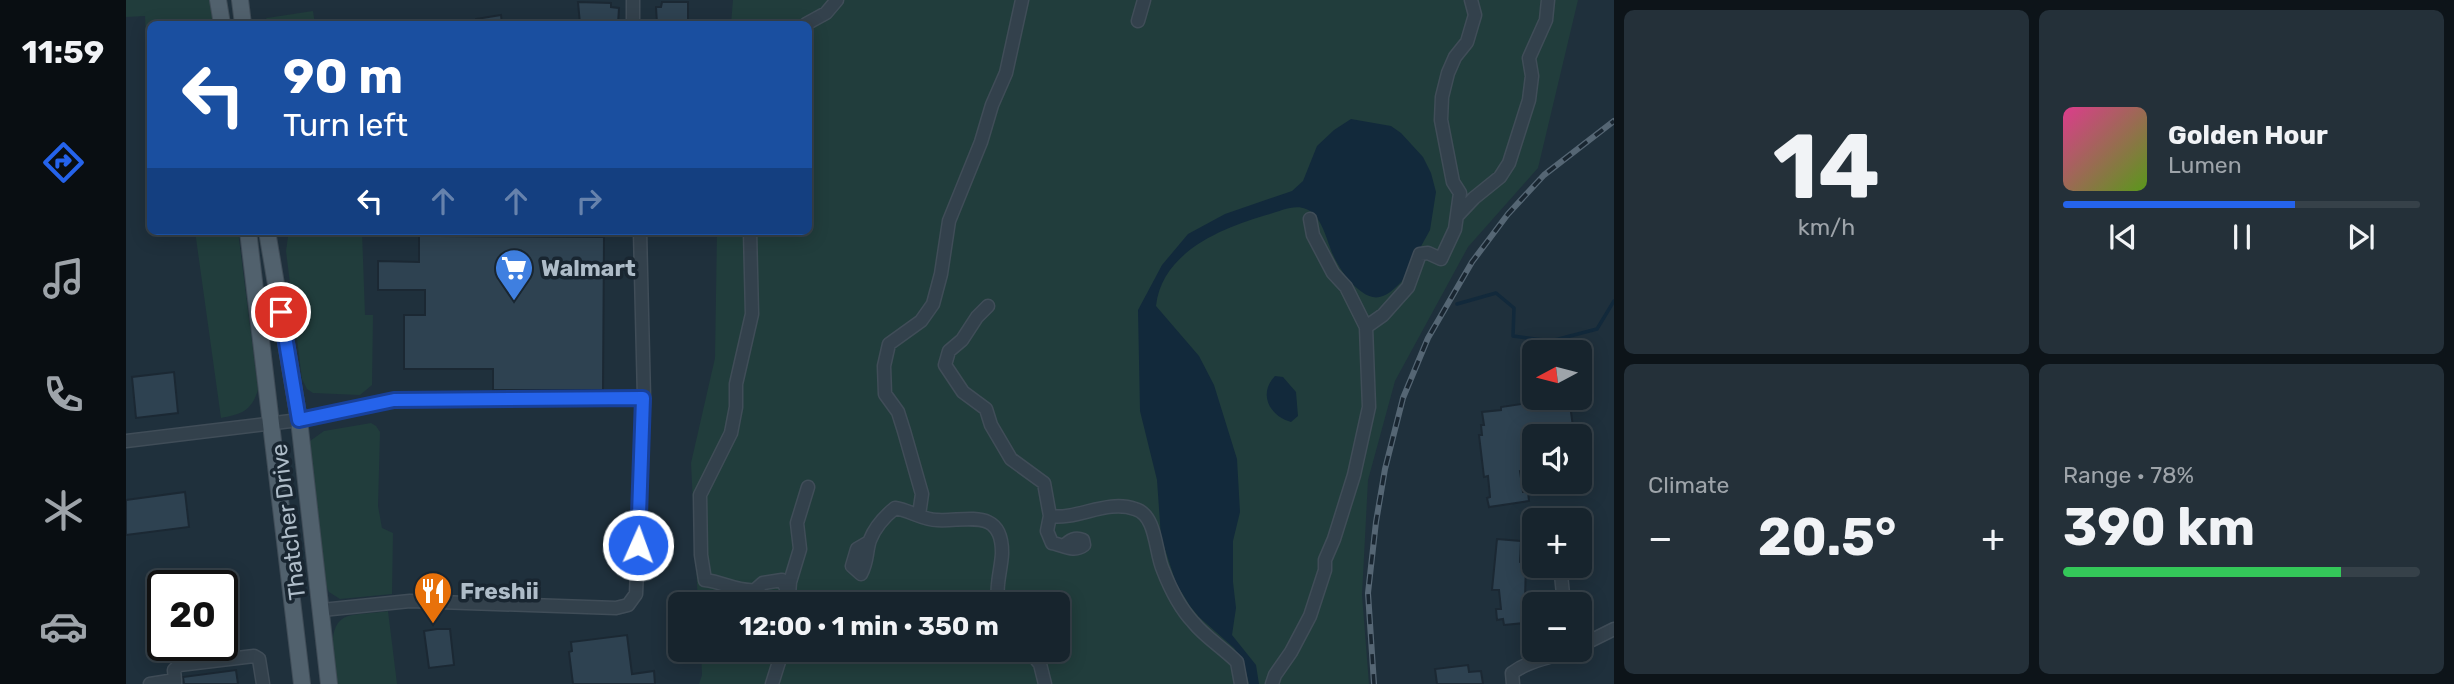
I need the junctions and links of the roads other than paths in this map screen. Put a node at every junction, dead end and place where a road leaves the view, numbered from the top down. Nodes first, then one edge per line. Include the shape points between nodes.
1 (218, 0) edge
2 (240, 0) edge
3 (633, 0) edge
4 (837, 0) edge
5 (1022, 0) edge
6 (1144, 0) edge
7 (1471, 0) edge
8 (1548, 0) edge
9 (222, 21) edge
10 (243, 21) edge
11 (633, 21) edge
12 (811, 21) edge
13 (1139, 21) dead end
14 (1458, 215) junction
15 (1310, 219) dead end
16 (248, 235) edge
17 (268, 235) edge
18 (640, 235) edge
19 (750, 235) edge
20 (988, 306) dead end
21 (1358, 308) junction
22 (1383, 315) junction
23 (1366, 327) junction
24 (643, 398) junction
25 (299, 420) junction
26 (270, 424) junction
27 (126, 442) edge
28 (808, 487) dead end
29 (919, 515) junction
30 (1050, 516) junction
31 (869, 542) dead end
32 (1064, 546) dead end
33 (743, 592) edge
34 (743, 592) edge
35 (785, 592) edge
36 (789, 592) edge
37 (998, 592) edge
38 (322, 610) junction
39 (1614, 629) edge
40 (1592, 640) edge
41 (779, 662) edge
42 (1038, 662) edge
43 (1530, 662) edge
44 (175, 682) edge
45 (150, 684) edge
46 (263, 684) edge
47 (302, 684) edge
48 (329, 684) edge
49 (772, 684) edge
50 (1045, 684) edge
51 (1241, 684) edge
52 (1272, 684) edge
53 (1513, 684) edge

1 - 9 main road
2 - 10 main road
3 - 11 street
4 - 12 street
5 - 29 street via 1006,73 949,221 933,304 921,321 889,344 884,366 885,394 898,412 922,494
6 - 13 street
7 - 14 street via 1475,15 1442,97 1441,120 1453,182 1460,194
8 - 14 street via 1546,20 1529,58 1529,100 1509,163
14 - 22 street via 1441,259 1420,254 1408,287
15 - 21 street via 1313,235
16 - 26 main road, Thatcher Drive
17 - 25 main road, Thatcher Drive
18 - 24 street
19 - 33 street via 752,314 736,384 736,407 731,433 700,495 699,527 705,580 721,581
20 - 30 street via 949,351 945,365 962,392 986,408 1011,459 1044,483
21 - 22 street
21 - 23 street
22 - 23 street
23 - 52 street via 1369,407 1353,475 1310,616
24 - 25 street via 394,400
24 - 38 street via 636,594 628,605 410,601
25 - 26 street
25 - 38 main road, Thatcher Drive
26 - 27 street
26 - 47 main road, Thatcher Drive
28 - 36 street via 797,523 800,549
29 - 31 street via 895,508 881,520
29 - 37 street via 933,520 984,520 997,532 1002,553
30 - 32 street via 1047,531 1052,543
30 - 51 street via 1114,506 1143,512 1173,590 1192,622 1237,662
34 - 35 street via 782,580
38 - 48 main road, Thatcher Drive
39 - 40 street
41 - 49 street
42 - 50 street
43 - 53 street via 1512,673
44 - 45 street
44 - 46 street via 174,670 179,665 254,656 259,659

